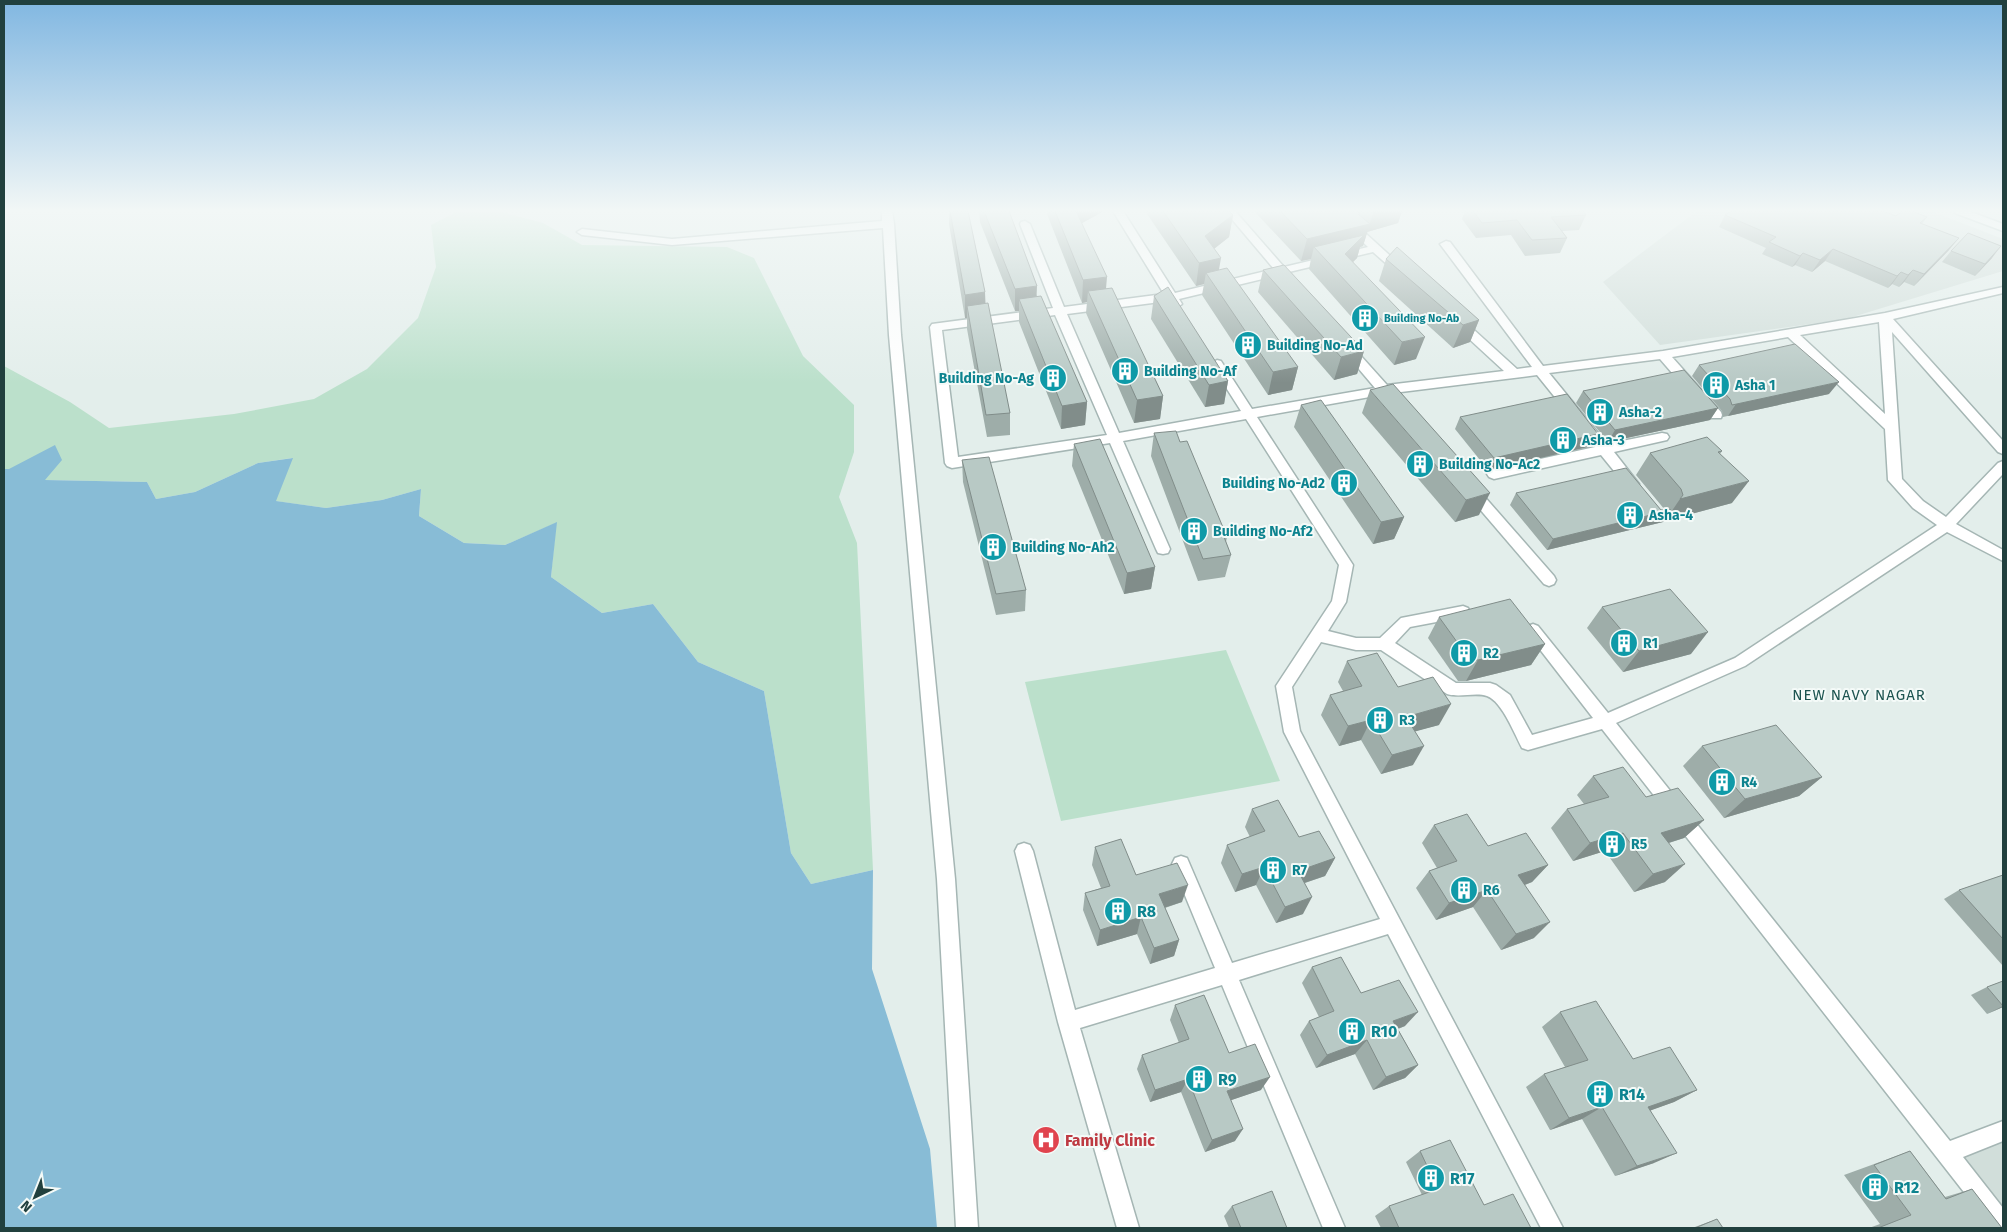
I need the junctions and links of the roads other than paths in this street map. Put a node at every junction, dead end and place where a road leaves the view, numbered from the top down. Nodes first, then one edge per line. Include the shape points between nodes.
1 (891, 268) edge
2 (1043, 268) edge
3 (1154, 268) edge
4 (1280, 268) edge
5 (1292, 268) edge
6 (1398, 268) edge
7 (1464, 268) edge
8 (1282, 271) junction
9 (1412, 281) edge
10 (1295, 286) edge
11 (2003, 290) edge
12 (1171, 296) junction
13 (1059, 310) junction
14 (1448, 314) edge
15 (1884, 317) junction
16 (1187, 320) edge
17 (1791, 333) junction
18 (1339, 338) edge
19 (1208, 351) edge
20 (1663, 355) junction
21 (1540, 370) junction
22 (1514, 373) junction
23 (1384, 390) junction
24 (1397, 405) edge
25 (1250, 414) junction
26 (1716, 415) edge
27 (1893, 429) junction
28 (1662, 437) edge
29 (1114, 438) junction
30 (2003, 449) edge
31 (1603, 450) junction
32 (2003, 466) edge
33 (1494, 474) edge
34 (1460, 478) edge
35 (1640, 494) edge
36 (1947, 525) junction
37 (1163, 549) dead end
38 (2003, 556) edge
39 (1549, 580) dead end
40 (1483, 609) edge
41 (1524, 620) edge
42 (1318, 635) junction
43 (1384, 644) junction
44 (1605, 721) junction
45 (1024, 850) dead end
46 (1181, 864) dead end
47 (1393, 924) junction
48 (1228, 975) junction
49 (1068, 1022) junction
50 (2003, 1131) edge
51 (1946, 1153) junction
52 (2003, 1225) edge
53 (967, 1228) edge
54 (1128, 1228) edge
55 (1334, 1228) edge
56 (1552, 1228) edge

1 - 53 street via 946,879
2 - 13 street
3 - 12 street
4 - 8 street
5 - 8 street
6 - 9 street
7 - 21 street
8 - 10 street
8 - 12 street
11 - 15 street
12 - 13 street
12 - 16 street
13 - 29 street
13 - 29 street via 936,327 952,463
14 - 22 street
15 - 17 street
15 - 27 street
15 - 30 street
17 - 20 street
17 - 27 street
18 - 23 street
19 - 25 street
20 - 21 street
20 - 26 street
21 - 22 street
21 - 31 street
22 - 23 street
23 - 24 street
23 - 25 street
25 - 29 street
25 - 42 street via 1346,565 1339,602
27 - 36 street via 1895,480 1908,498
28 - 31 street
29 - 37 street
31 - 33 street
31 - 35 street
32 - 36 street
34 - 39 street
36 - 38 street
36 - 44 street via 1740,662
40 - 43 street via 1406,622
41 - 44 street
42 - 43 street via 1356,644
42 - 47 street via 1284,686 1292,732
43 - 44 street via 1453,689 1490,690 1504,700 1528,743
44 - 51 street
45 - 49 street
46 - 48 street
47 - 48 street
47 - 56 street
48 - 49 street
48 - 55 street
49 - 54 street
50 - 51 street
51 - 52 street

